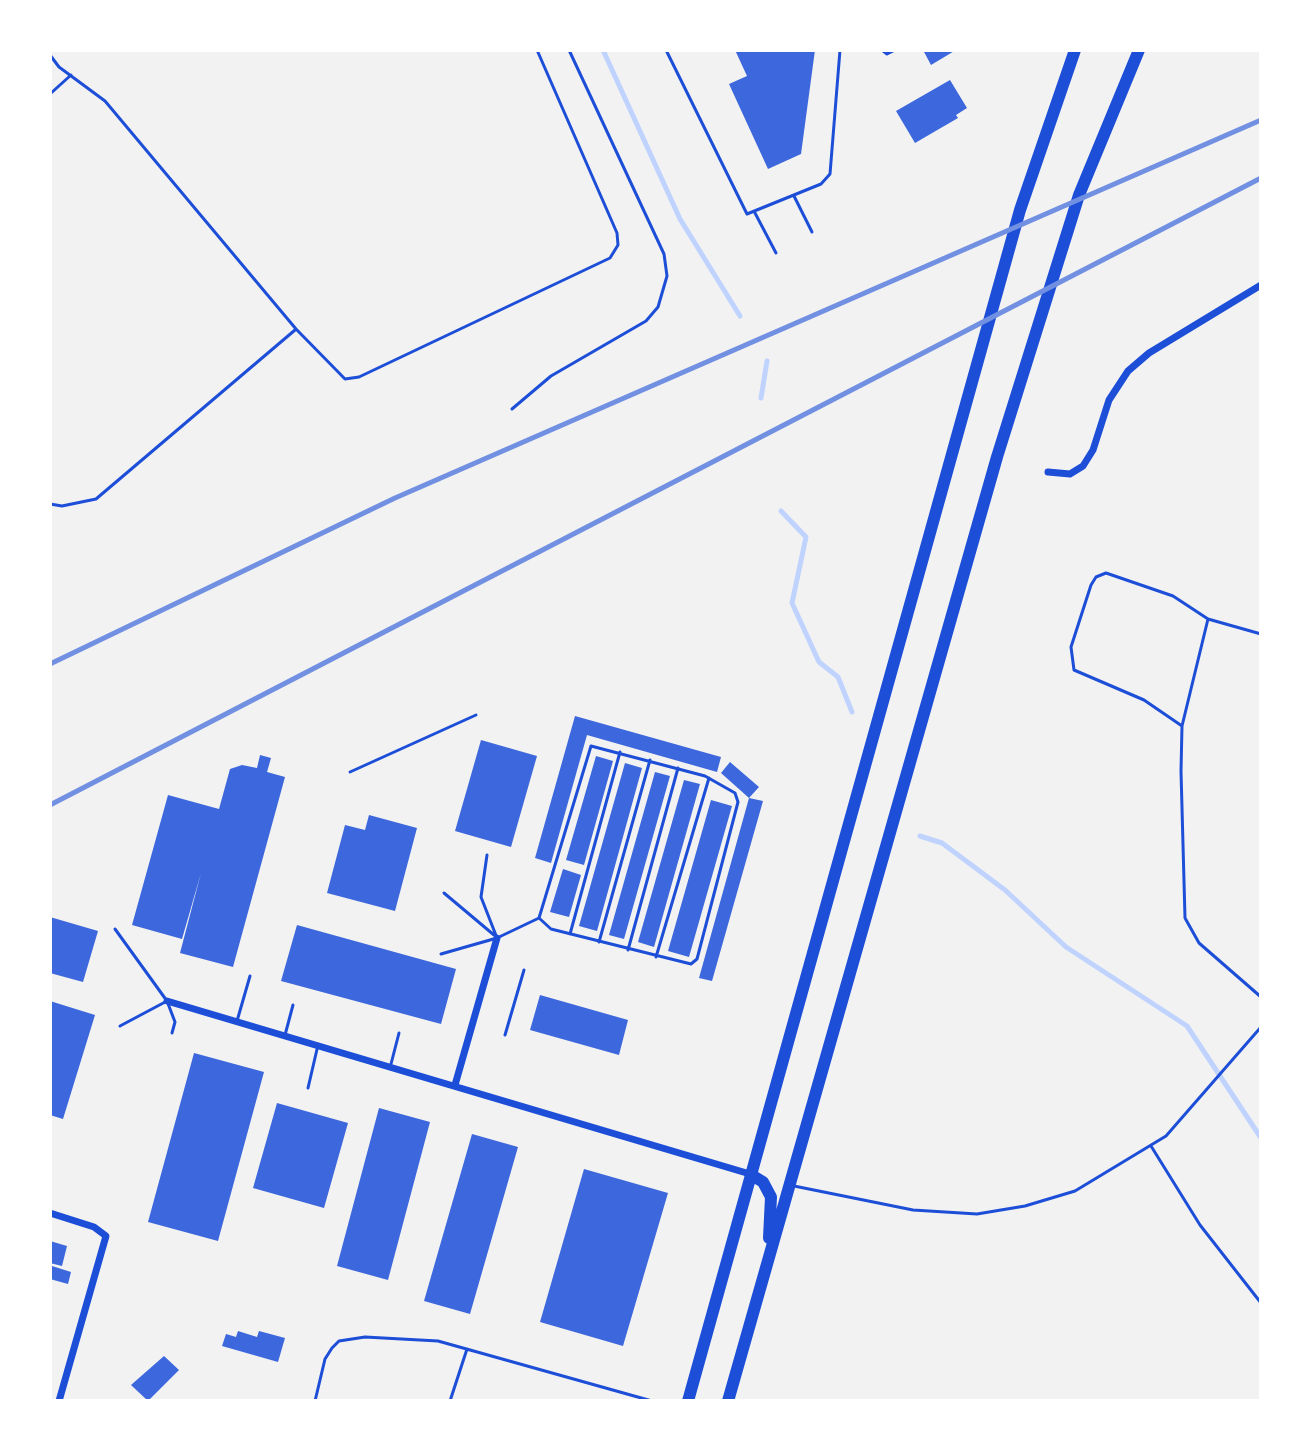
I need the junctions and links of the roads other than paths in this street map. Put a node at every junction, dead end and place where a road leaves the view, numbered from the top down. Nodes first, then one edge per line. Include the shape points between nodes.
1 (537, 50) edge
2 (666, 50) edge
3 (840, 50) edge
4 (882, 50) edge
5 (895, 50) edge
6 (1075, 50) edge
7 (1139, 50) edge
8 (50, 55) edge
9 (71, 75) junction
10 (50, 94) edge
11 (794, 196) junction
12 (755, 213) junction
13 (812, 232) dead end
14 (776, 253) dead end
15 (1261, 285) edge
16 (296, 329) junction
17 (1048, 472) dead end
18 (50, 504) edge
19 (1208, 619) junction
20 (1261, 634) edge
21 (476, 715) dead end
22 (1182, 726) junction
23 (621, 752) junction
24 (650, 760) junction
25 (678, 768) junction
26 (350, 772) dead end
27 (709, 778) junction
28 (487, 855) dead end
29 (444, 893) dead end
30 (539, 918) junction
31 (115, 929) dead end
32 (570, 934) junction
33 (497, 938) junction
34 (599, 942) junction
35 (628, 950) junction
36 (441, 954) dead end
37 (656, 957) junction
38 (524, 970) dead end
39 (250, 976) dead end
40 (1261, 997) edge
41 (167, 1001) junction
42 (293, 1005) dead end
43 (237, 1021) junction
44 (120, 1026) dead end
45 (1261, 1027) edge
46 (172, 1033) dead end
47 (399, 1033) dead end
48 (285, 1035) junction
49 (505, 1035) dead end
50 (318, 1045) junction
51 (390, 1066) junction
52 (455, 1085) junction
53 (308, 1088) dead end
54 (1151, 1146) junction
55 (750, 1174) junction
56 (790, 1185) junction
57 (50, 1213) edge
58 (768, 1260) junction
59 (1261, 1303) edge
60 (467, 1349) junction
61 (59, 1401) edge
62 (315, 1401) edge
63 (450, 1401) edge
64 (652, 1401) edge
65 (688, 1401) edge
66 (728, 1401) edge

1 - 16 lane via 617,233 618,245 610,258 359,377 345,379
2 - 12 lane via 747,214
3 - 11 lane via 830,174
4 - 5 lane
6 - 55 highway via 1020,210
7 - 56 highway via 1079,195 997,457
8 - 9 lane
9 - 10 lane
9 - 16 lane via 105,101
11 - 12 lane
11 - 13 lane
12 - 14 lane
15 - 17 street via 1128,371 1109,400 1083,466 1070,474
16 - 18 lane via 96,499
19 - 20 lane
19 - 22 lane
19 - 22 lane via 1173,596 1106,573 1091,585 1071,647 1074,670 1144,700
21 - 26 lane
22 - 40 lane via 1185,918 1199,943
23 - 24 lane
23 - 30 lane via 597,745 588,750
23 - 32 lane
24 - 25 lane
24 - 34 lane
25 - 27 lane
25 - 35 lane
27 - 37 lane
27 - 37 lane via 735,793 738,802 697,959 685,965
28 - 33 lane via 481,897
29 - 33 lane
30 - 32 lane via 551,929
30 - 33 lane
31 - 41 lane
32 - 34 lane
33 - 36 lane
33 - 52 street
34 - 35 lane
35 - 37 lane
38 - 49 lane
39 - 43 lane
41 - 43 street
41 - 44 lane
41 - 46 lane via 175,1022
42 - 48 lane
43 - 48 street
45 - 54 lane via 1202,1098
47 - 51 lane
48 - 50 street
50 - 51 street
50 - 53 lane
51 - 52 street
52 - 55 street
54 - 56 lane via 1075,1191 977,1214 913,1210
54 - 59 lane via 1200,1225
55 - 58 highway via 763,1182 771,1197
55 - 65 highway
56 - 58 highway
57 - 61 street via 106,1236
58 - 66 highway
60 - 62 lane via 398,1337 339,1341 325,1359
60 - 63 lane
60 - 64 lane

